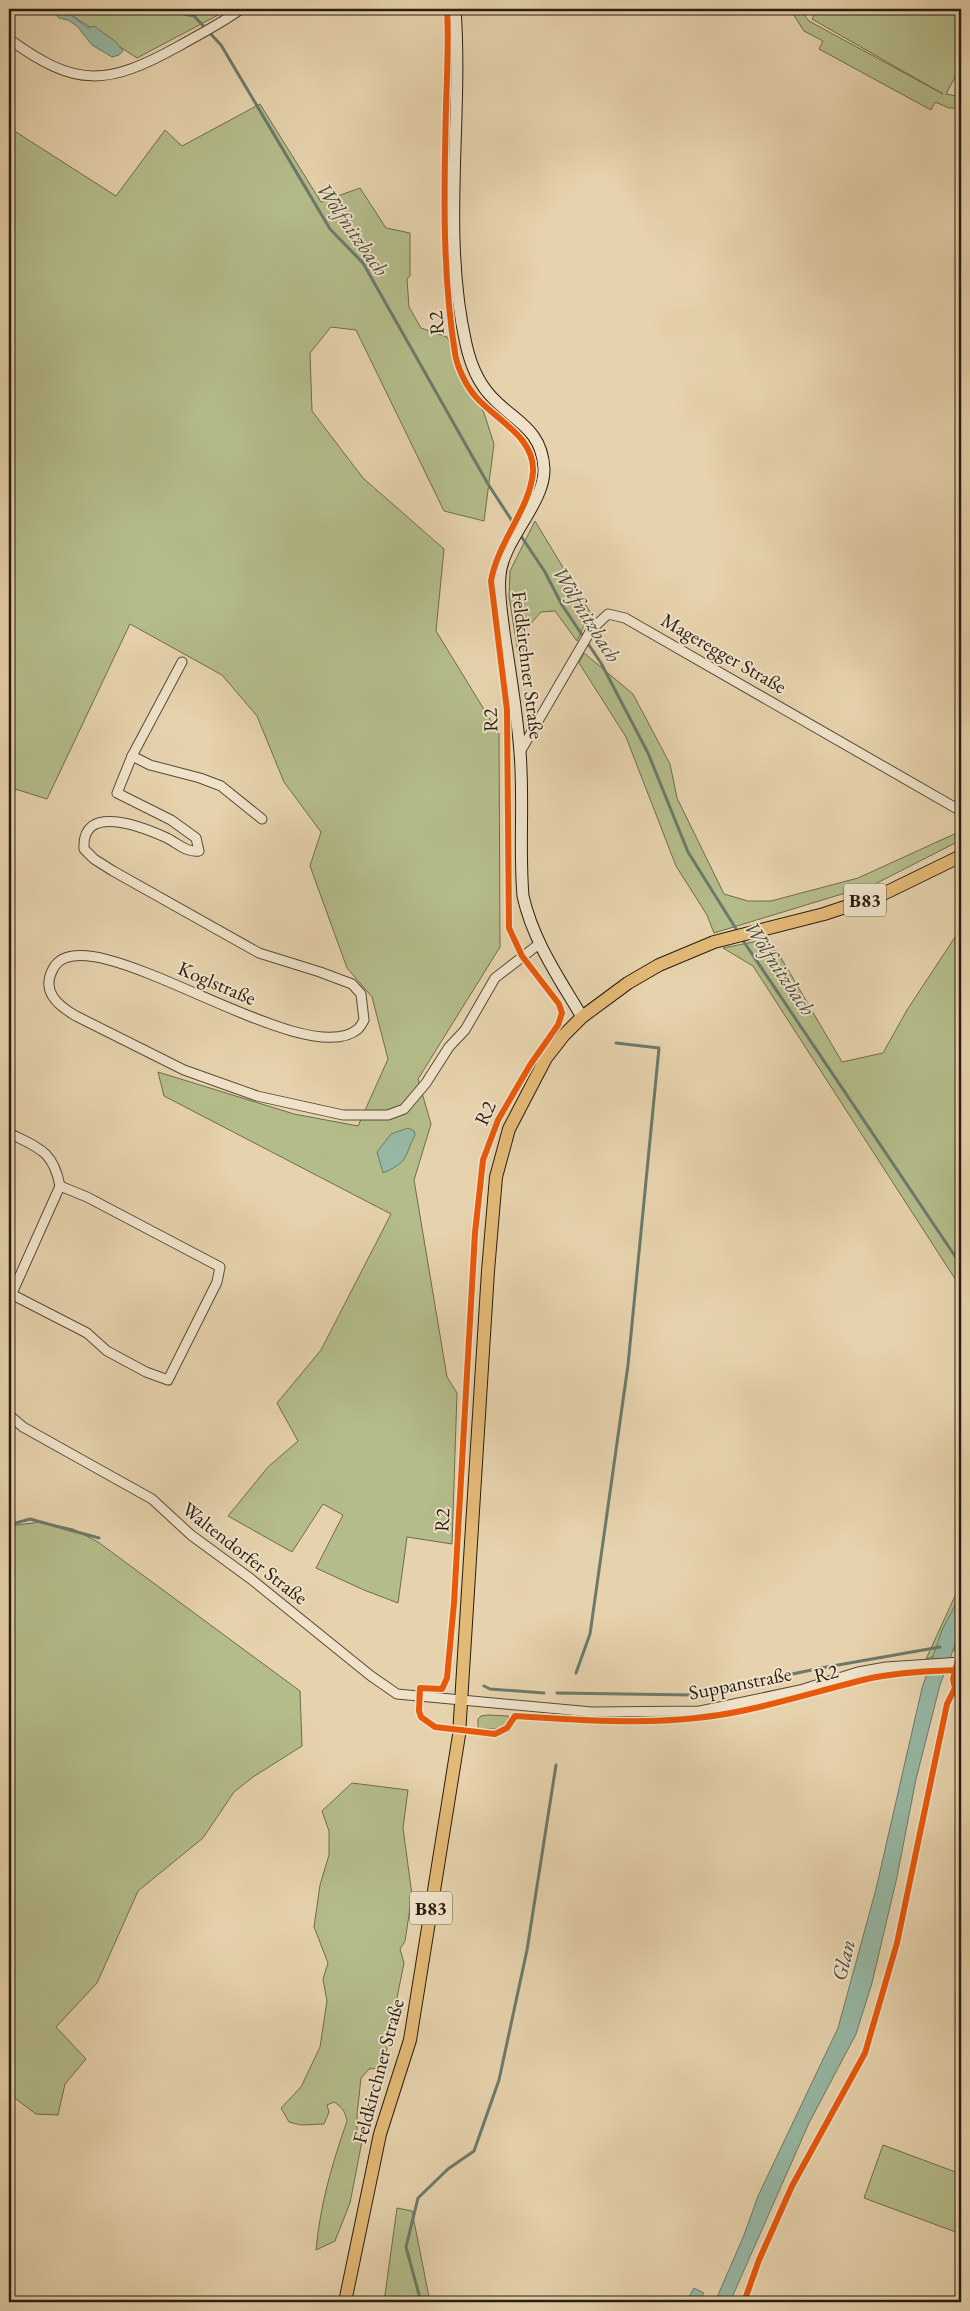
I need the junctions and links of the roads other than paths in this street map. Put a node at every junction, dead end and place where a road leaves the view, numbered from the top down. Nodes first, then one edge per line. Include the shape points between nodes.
1 (241, 9) edge
2 (454, 9) edge
3 (9, 39) edge
4 (182, 662) dead end
5 (520, 752) junction
6 (132, 756) junction
7 (961, 811) edge
8 (262, 819) dead end
9 (961, 856) edge
10 (539, 944) junction
11 (582, 1017) junction
12 (9, 1133) edge
13 (60, 1186) junction
14 (10, 1297) edge
15 (9, 1415) edge
16 (961, 1662) edge
17 (462, 1701) junction
18 (345, 2302) edge

1 - 3 street via 159,57 101,77 74,74 50,66
2 - 5 street, Feldkirchner Straße via 454,234 461,317 471,363 478,379 490,395 523,422 535,437 544,472 540,490 501,568 500,586
4 - 6 street, Koglstraße
5 - 7 street, Mageregger Straße via 591,630 608,614 625,618
5 - 10 street, Feldkirchner Straße via 523,896
6 - 8 street via 150,765 221,786
6 - 10 street, Koglstraße via 117,793 171,820 196,838 199,851 192,852 136,826 107,821 96,822 87,828 83,836 84,848 94,859 259,953 352,984 361,994 364,1008 364,1020 358,1029 343,1036 290,1031 99,957 77,954 63,957 55,965 49,985 59,1006 184,1070 258,1096 343,1115 388,1115 404,1109 426,1083 449,1047 465,1030 495,978
9 - 11 main road, B83 via 881,895 824,914 714,942 659,965
10 - 11 street, Feldkirchner Straße
11 - 17 main road, Feldkirchner Straße / B83 via 546,1058 521,1104 509,1129 496,1177
12 - 13 street via 46,1153 57,1169
13 - 14 street
13 - 14 street via 220,1267 217,1282 168,1380 122,1360 87,1333
15 - 17 street, Waltendorfer Straße via 23,1427 152,1499 191,1535 397,1694
16 - 17 street, Suppanstraße via 858,1672 800,1690 700,1711 592,1712
17 - 18 main road, Feldkirchner Straße / B83 via 448,1809 410,2040 380,2134

